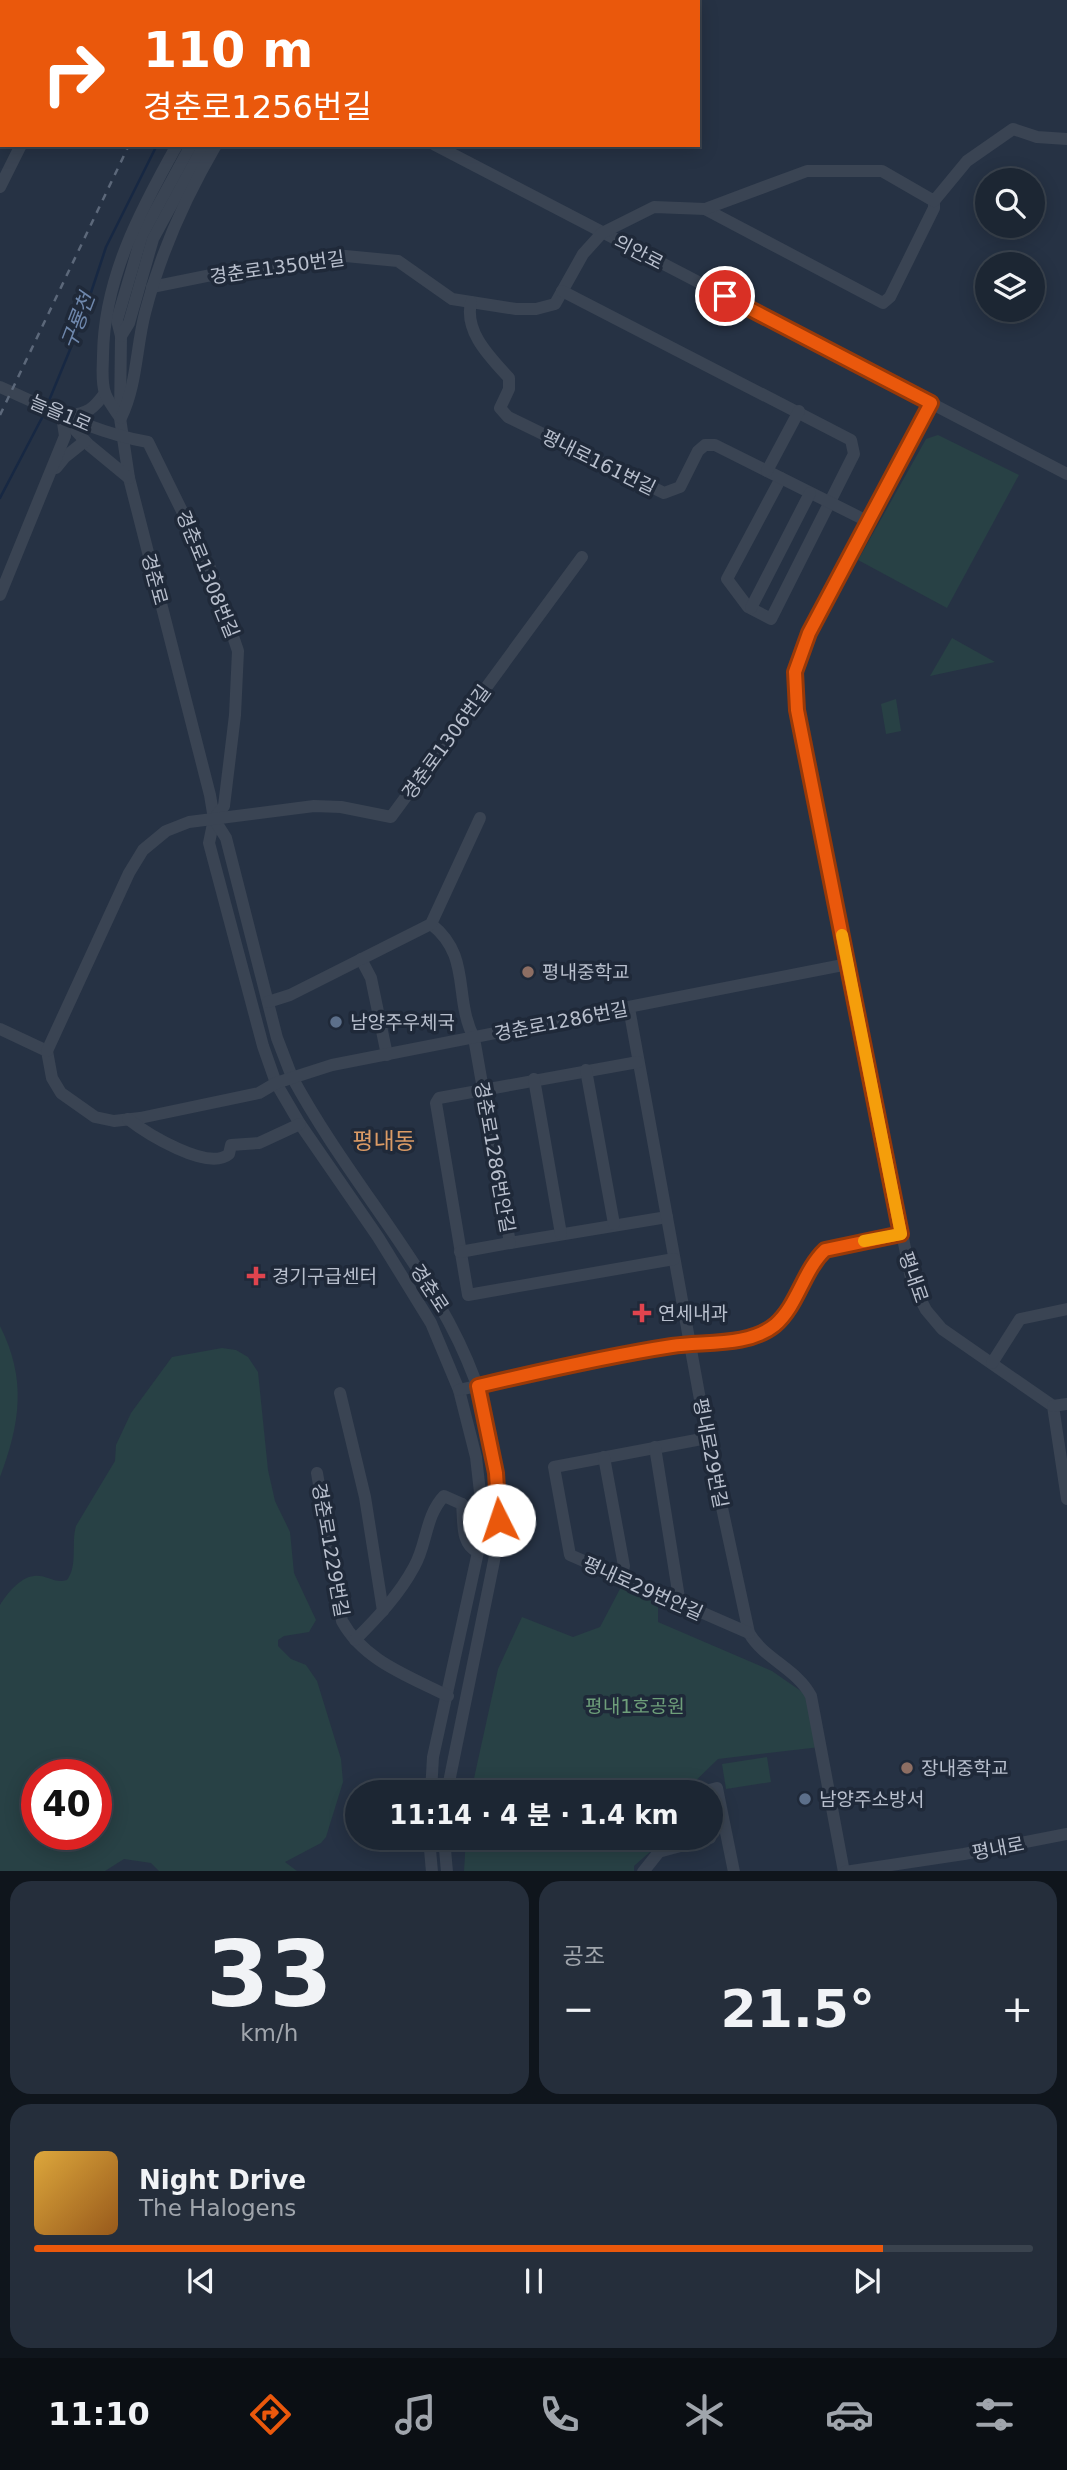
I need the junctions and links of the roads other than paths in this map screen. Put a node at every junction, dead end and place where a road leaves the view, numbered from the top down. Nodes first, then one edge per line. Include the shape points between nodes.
1 (1067, 139) edge
2 (20, 147) edge
3 (176, 147) edge
4 (190, 147) edge
5 (203, 147) edge
6 (215, 147) edge
7 (439, 147) edge
8 (0, 187) edge
9 (934, 201) junction
10 (705, 209) junction
11 (602, 233) junction
12 (159, 263) junction
13 (177, 283) junction
14 (152, 287) junction
15 (562, 291) junction
16 (471, 302) junction
17 (121, 336) junction
18 (0, 387) edge
19 (105, 393) junction
20 (931, 403) junction
21 (799, 411) junction
22 (58, 414) junction
23 (120, 418) junction
24 (123, 438) junction
25 (85, 442) junction
26 (767, 471) junction
27 (1067, 474) edge
28 (129, 478) junction
29 (781, 478) junction
30 (810, 494) junction
31 (40, 496) junction
32 (830, 503) junction
33 (867, 521) junction
34 (582, 557) dead end
35 (0, 595) edge
36 (751, 608) junction
37 (480, 818) dead end
38 (214, 819) junction
39 (431, 924) junction
40 (361, 959) junction
41 (848, 964) junction
42 (268, 1002) junction
43 (629, 1008) junction
44 (0, 1028) edge
45 (474, 1038) junction
46 (47, 1051) junction
47 (387, 1055) junction
48 (638, 1062) junction
49 (586, 1070) junction
50 (292, 1077) junction
51 (534, 1079) junction
52 (276, 1083) junction
53 (483, 1089) junction
54 (128, 1119) junction
55 (300, 1124) junction
56 (667, 1217) junction
57 (614, 1224) junction
58 (561, 1234) junction
59 (901, 1234) junction
60 (510, 1243) junction
61 (460, 1252) junction
62 (674, 1259) junction
63 (1067, 1309) edge
64 (692, 1344) junction
65 (992, 1363) junction
66 (478, 1386) junction
67 (459, 1390) junction
68 (340, 1394) dead end
69 (1067, 1404) edge
70 (1053, 1406) junction
71 (707, 1438) junction
72 (655, 1447) junction
73 (604, 1457) junction
74 (317, 1473) dead end
75 (480, 1488) junction
76 (1067, 1499) edge
77 (463, 1504) junction
78 (478, 1552) junction
79 (621, 1580) junction
80 (680, 1604) junction
81 (383, 1611) junction
82 (749, 1633) junction
83 (355, 1640) junction
84 (448, 1696) junction
85 (431, 1780) edge
86 (449, 1780) edge
87 (723, 1814) edge
88 (727, 1834) junction
89 (1067, 1834) edge
90 (723, 1835) edge
91 (430, 1850) edge
92 (445, 1850) edge
93 (666, 1850) edge
94 (662, 1851) joint
95 (432, 1871) edge
96 (447, 1871) edge
97 (643, 1871) edge
98 (734, 1871) edge
99 (845, 1871) edge

1 - 9 street via 1013,129 967,161
2 - 8 street
3 - 19 street via 123,251 104,322
4 - 17 street, 경춘로 via 142,236 117,320
5 - 17 street, 경춘로 via 153,239 129,323
6 - 12 street
7 - 11 street, 의안로
9 - 10 street via 882,171 807,171
9 - 10 street via 890,297 883,303
10 - 11 street via 654,207
11 - 15 street, 경춘로1350번길 via 583,254
11 - 20 street, 의안로
12 - 13 street
12 - 14 street
13 - 14 street, 경춘로1350번길
13 - 16 street, 경춘로1350번길 via 335,255 373,257 398,261 452,299
14 - 23 street via 133,384
15 - 16 street, 경춘로1350번길 via 555,304 536,309
15 - 21 street
16 - 26 street, 평내로161번길 via 468,313 480,346 509,378 500,408 508,416 664,493 680,486 705,445 715,444
17 - 23 street, 경춘로
18 - 22 street, 늘을1로
19 - 22 street via 85,414
19 - 23 street
20 - 27 street, 의안로
20 - 33 street, 평내로
21 - 26 street
21 - 32 street via 851,440 854,454
22 - 24 street, 늘을1로
22 - 25 street
22 - 31 street via 65,436
23 - 24 street, 경춘로
24 - 28 street, 경춘로
24 - 38 street, 경춘로1308번길 via 148,442 210,568 236,642 235,715 224,806
25 - 28 street
25 - 31 street via 65,457
26 - 29 street, 평내로161번길
28 - 38 street, 경춘로
29 - 30 street, 평내로161번길
29 - 36 street via 727,579
30 - 32 street, 평내로161번길
30 - 36 street
31 - 35 street
32 - 33 street, 평내로161번길
32 - 36 street via 771,619
33 - 41 street, 평내로 via 809,633 795,672 797,710
34 - 38 street, 경춘로1306번길 via 391,817 314,806
37 - 39 street
38 - 42 street, 경춘로 via 226,838
38 - 46 street via 166,831 143,850
38 - 52 street, 경춘로 via 209,843
39 - 40 street
39 - 45 street, 경춘로1286번안길 via 453,944
40 - 42 street
40 - 47 street via 371,978
41 - 43 street, 경춘로1286번길
41 - 59 street, 평내로
42 - 50 street, 경춘로
43 - 45 street, 경춘로1286번길
43 - 48 street, 평내로29번길
44 - 46 street
45 - 47 street, 경춘로1286번길
45 - 53 street, 경춘로1286번안길
46 - 54 street via 52,1078 61,1093 95,1117
47 - 50 street, 경춘로1286번길
48 - 49 street
48 - 56 street, 평내로29번길
49 - 51 street
49 - 57 street
50 - 52 street, 경춘로1286번길
50 - 66 street, 경춘로 via 444,1310
51 - 53 street
51 - 58 street
52 - 54 street, 경춘로1286번길 via 259,1093
52 - 55 street, 경춘로
53 - 60 street, 경춘로1286번안길
53 - 61 street via 439,1098 436,1103
54 - 55 street via 178,1149 217,1159 229,1154 231,1145 259,1143
55 - 67 street, 경춘로 via 431,1323
56 - 57 street, 경춘로1286번안길
56 - 62 street, 평내로29번길
57 - 58 street, 경춘로1286번안길
58 - 60 street, 경춘로1286번안길
59 - 64 street via 825,1250 773,1326 755,1335
59 - 65 street, 평내로 via 912,1283 926,1310 947,1333
60 - 61 street
61 - 62 street via 468,1295
62 - 64 street, 평내로29번길
63 - 65 street via 1020,1319
64 - 66 street
64 - 71 street, 평내로29번길
65 - 70 street, 평내로
66 - 67 street
66 - 86 street, 경춘로 via 496,1473 499,1520
67 - 75 street, 경춘로 via 477,1457
68 - 81 street via 365,1497
69 - 70 street
70 - 76 street
71 - 72 street, 평내로29번안길
71 - 82 street, 평내로29번길
72 - 73 street, 평내로29번안길
72 - 80 street
73 - 79 street via 624,1566
73 - 79 street, 평내로29번안길 via 554,1467 570,1555
74 - 83 street, 경춘로1229번길 via 342,1621
75 - 77 street
75 - 78 street, 경춘로
77 - 78 street via 465,1539
77 - 81 street via 444,1496 436,1505 415,1566
78 - 84 street, 경춘로
79 - 80 street, 평내로29번안길
80 - 82 street, 평내로29번안길
81 - 83 street
82 - 99 street via 811,1696
83 - 84 street, 경춘로1229번길 via 375,1659
84 - 85 street, 경춘로
87 - 88 street
88 - 90 street
88 - 98 street
89 - 99 street, 평내로
91 - 95 street
92 - 96 street
93 - 94 street
94 - 97 street

